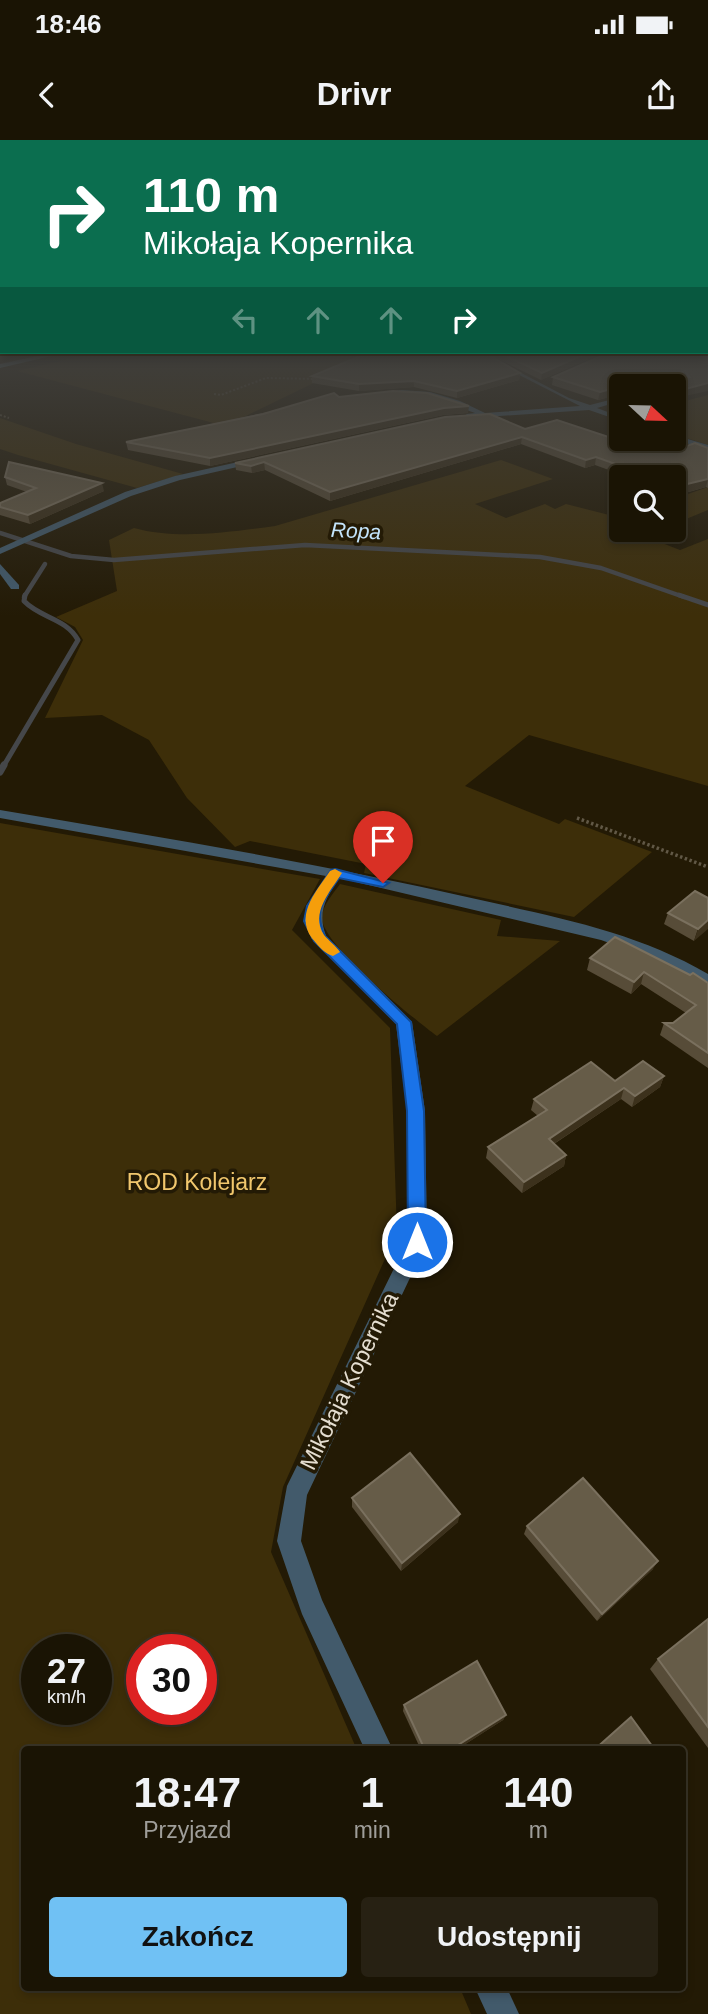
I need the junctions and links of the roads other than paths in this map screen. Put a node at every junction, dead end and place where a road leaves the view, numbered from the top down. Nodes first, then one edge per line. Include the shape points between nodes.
1 (688, 441) edge
2 (708, 448) edge
3 (270, 457) edge
4 (0, 551) edge
5 (0, 567) edge
6 (15, 587) dead end
7 (0, 814) edge
8 (335, 873) junction
9 (708, 981) edge
10 (377, 1746) edge
11 (492, 1991) edge
12 (503, 2014) edge

1 - 2 street
3 - 4 street via 128,495
5 - 6 street
7 - 8 street
8 - 9 street via 614,938
8 - 10 street, Mikołaja Kopernika via 314,906 311,921 319,938 404,1022 416,1111 417,1242 295,1494 289,1541 312,1605
11 - 12 street

